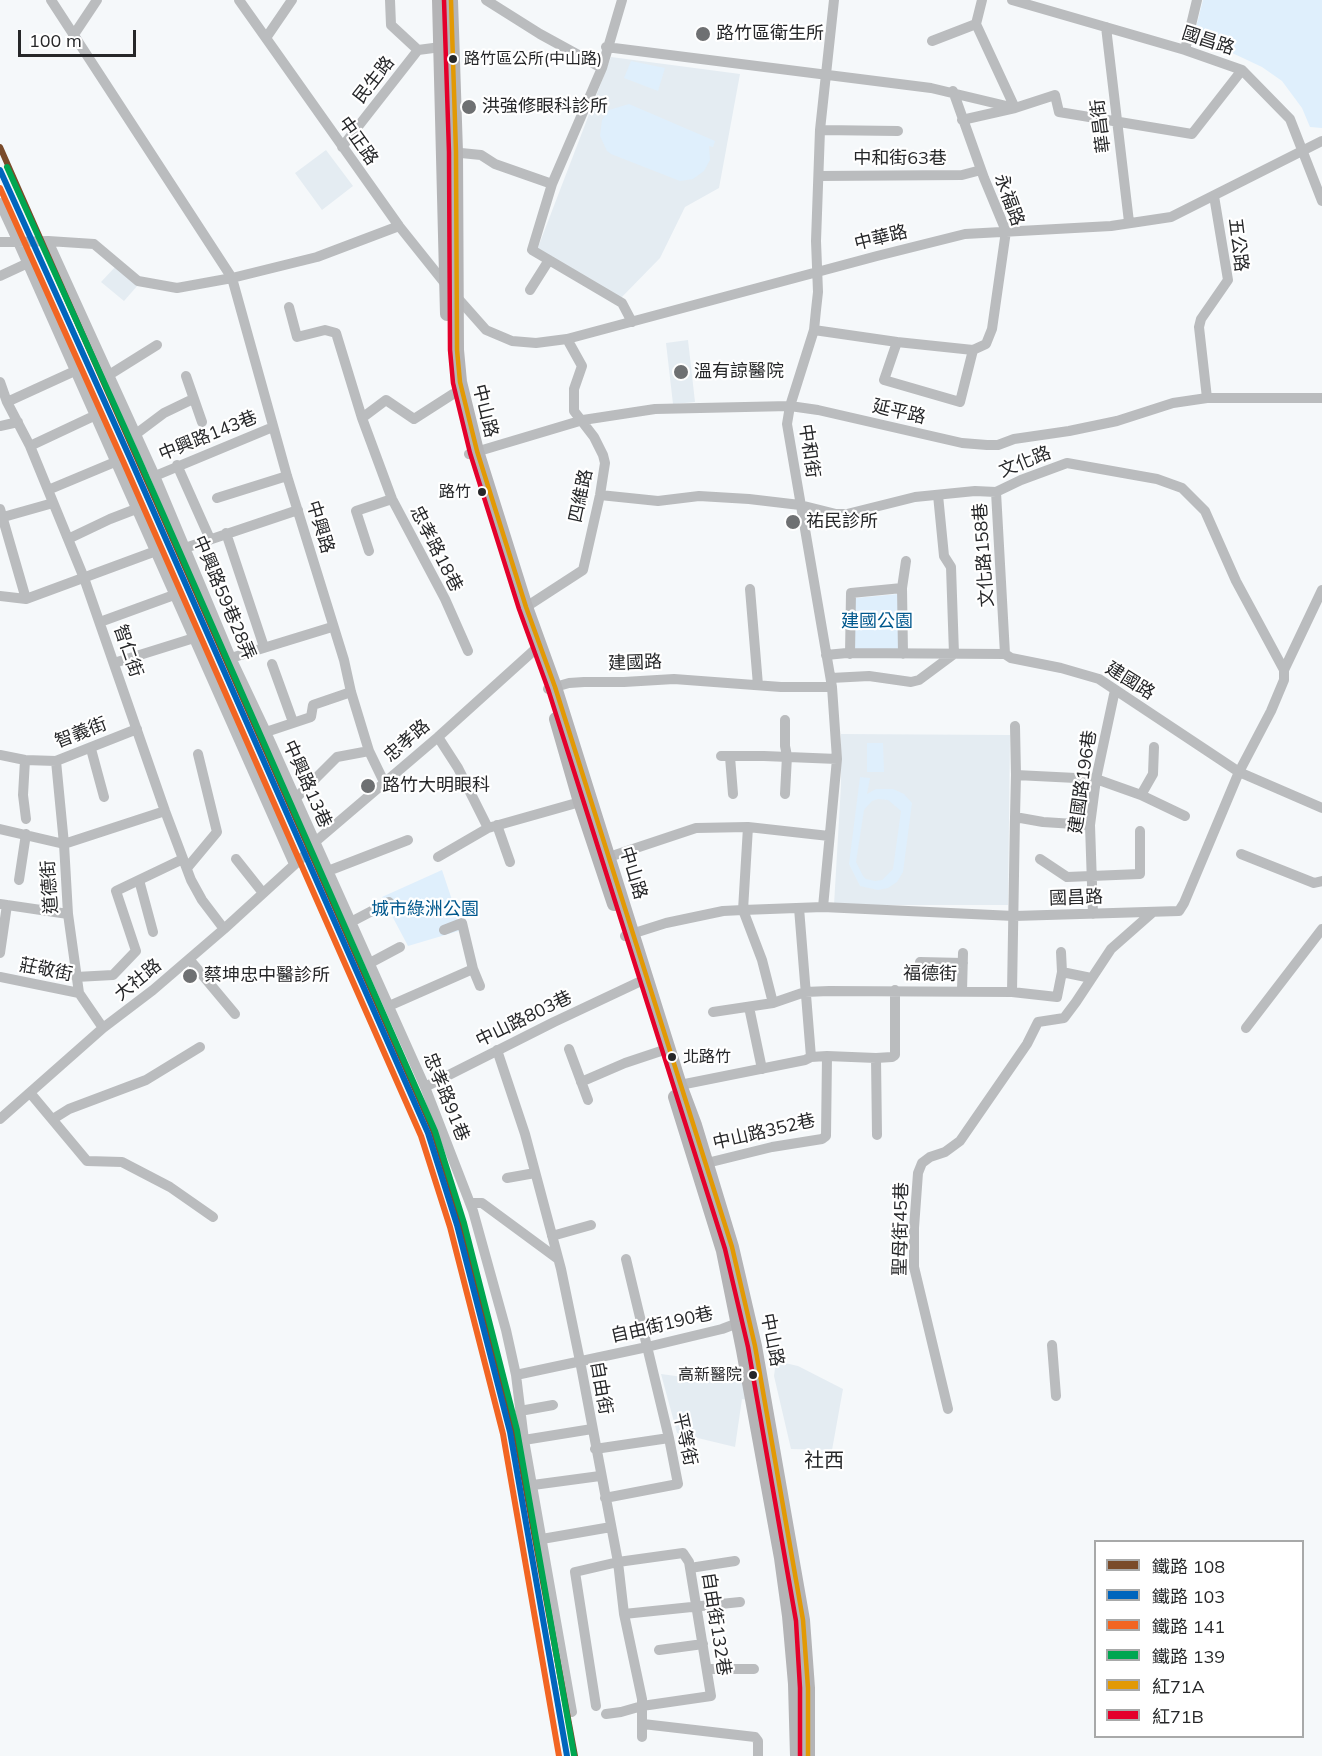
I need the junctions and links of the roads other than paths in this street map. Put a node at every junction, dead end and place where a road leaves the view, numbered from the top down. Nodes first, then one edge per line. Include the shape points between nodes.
1 (51, 0) edge
2 (97, 0) edge
3 (239, 0) edge
4 (292, 0) edge
5 (390, 0) edge
6 (440, 0) edge
7 (451, 0) edge
8 (486, 0) edge
9 (622, 0) edge
10 (834, 0) edge
11 (982, 0) edge
12 (1012, 0) edge
13 (1197, 0) edge
14 (1046, 5) edge
15 (976, 24) junction
16 (1106, 27) junction
17 (73, 36) junction
18 (266, 38) junction
19 (932, 41) dead end
20 (441, 47) junction
21 (606, 47) junction
22 (418, 50) junction
23 (1185, 50) junction
24 (602, 68) junction
25 (1242, 70) junction
26 (826, 74) junction
27 (954, 92) junction
28 (1015, 108) junction
29 (962, 120) junction
30 (1116, 122) junction
31 (820, 130) junction
32 (898, 131) dead end
33 (1322, 141) edge
34 (342, 147) junction
35 (1303, 150) junction
36 (450, 152) junction
37 (981, 170) junction
38 (819, 176) junction
39 (552, 184) junction
40 (1214, 196) junction
41 (1322, 201) edge
42 (0, 204) edge
43 (1129, 222) junction
44 (399, 226) junction
45 (1006, 231) junction
46 (48, 241) junction
47 (0, 242) edge
48 (18, 242) junction
49 (549, 260) junction
50 (28, 264) junction
51 (816, 273) junction
52 (0, 276) edge
53 (232, 278) junction
54 (530, 290) dead end
55 (452, 292) junction
56 (289, 307) dead end
57 (632, 322) junction
58 (813, 330) junction
59 (567, 339) junction
60 (897, 342) junction
61 (157, 345) dead end
62 (973, 350) junction
63 (77, 370) junction
64 (109, 375) junction
65 (186, 376) dead end
66 (0, 382) edge
67 (453, 393) junction
68 (1207, 398) junction
69 (1322, 398) edge
70 (193, 399) junction
71 (7, 402) junction
72 (789, 406) junction
73 (96, 415) junction
74 (362, 418) junction
75 (583, 420) junction
76 (18, 422) junction
77 (202, 422) dead end
78 (0, 426) edge
79 (273, 427) junction
80 (136, 434) junction
81 (30, 446) junction
82 (473, 452) junction
83 (115, 462) junction
84 (177, 465) junction
85 (155, 476) junction
86 (287, 476) junction
87 (48, 490) junction
88 (996, 492) junction
89 (600, 495) junction
90 (938, 495) junction
91 (218, 498) dead end
92 (392, 499) junction
93 (53, 503) junction
94 (800, 505) junction
95 (136, 509) junction
96 (298, 510) junction
97 (1, 515) edge
98 (226, 533) junction
99 (210, 538) junction
100 (69, 539) junction
101 (185, 548) junction
102 (156, 551) junction
103 (369, 551) dead end
104 (906, 561) dead end
105 (84, 578) junction
106 (902, 588) junction
107 (750, 589) dead end
108 (174, 595) junction
109 (1321, 595) edge
110 (0, 596) edge
111 (26, 599) junction
112 (526, 607) junction
113 (100, 622) junction
114 (332, 627) junction
115 (194, 638) junction
116 (264, 647) junction
117 (538, 647) junction
118 (468, 651) dead end
119 (850, 654) junction
120 (903, 654) junction
121 (954, 654) junction
122 (1005, 654) junction
123 (826, 655) junction
124 (231, 658) junction
125 (114, 663) junction
126 (272, 664) dead end
127 (1284, 670) junction
128 (832, 682) junction
129 (758, 685) junction
130 (552, 688) junction
131 (1115, 690) junction
132 (351, 692) junction
133 (785, 720) dead end
134 (293, 722) junction
135 (1015, 726) dead end
136 (137, 729) junction
137 (266, 732) junction
138 (438, 737) junction
139 (1154, 747) dead end
140 (91, 749) junction
141 (369, 751) junction
142 (198, 754) dead end
143 (0, 755) edge
144 (788, 756) junction
145 (837, 759) junction
146 (25, 760) junction
147 (56, 761) junction
148 (1239, 772) junction
149 (1016, 775) junction
150 (1096, 779) junction
151 (384, 783) junction
152 (733, 794) dead end
153 (785, 794) dead end
154 (1142, 795) junction
155 (104, 797) dead end
156 (294, 799) junction
157 (580, 802) junction
158 (1322, 808) edge
159 (165, 811) junction
160 (1185, 816) dead end
161 (1016, 817) junction
162 (26, 819) dead end
163 (1090, 825) junction
164 (493, 826) junction
165 (747, 827) junction
166 (0, 829) edge
167 (1140, 831) dead end
168 (26, 834) junction
169 (829, 836) junction
170 (408, 840) dead end
171 (315, 842) junction
172 (64, 844) junction
173 (1240, 854) dead end
174 (438, 857) dead end
175 (609, 857) junction
176 (236, 859) dead end
177 (1040, 859) dead end
178 (510, 862) dead end
179 (185, 863) junction
180 (294, 864) junction
181 (328, 872) junction
182 (1092, 875) junction
183 (20, 880) dead end
184 (139, 880) junction
185 (1322, 881) edge
186 (262, 893) junction
187 (389, 902) dead end
188 (3, 905) edge
189 (823, 907) junction
190 (799, 908) junction
191 (743, 910) junction
192 (1153, 912) junction
193 (68, 914) junction
194 (1093, 914) junction
195 (1014, 916) junction
196 (351, 921) junction
197 (224, 929) junction
198 (1322, 929) edge
199 (444, 930) dead end
200 (153, 932) dead end
201 (628, 935) junction
202 (400, 947) dead end
203 (1061, 952) dead end
204 (0, 953) edge
205 (189, 959) junction
206 (920, 962) dead end
207 (370, 963) junction
208 (473, 969) junction
209 (1062, 972) junction
210 (0, 977) edge
211 (76, 977) junction
212 (1091, 978) junction
213 (639, 982) junction
214 (480, 986) dead end
215 (895, 990) junction
216 (962, 991) junction
217 (806, 992) junction
218 (1012, 992) junction
219 (79, 993) junction
220 (773, 1003) junction
221 (389, 1006) junction
222 (748, 1006) junction
223 (713, 1012) dead end
224 (236, 1014) dead end
225 (103, 1028) junction
226 (1246, 1028) dead end
227 (200, 1047) dead end
228 (569, 1049) dead end
229 (497, 1050) junction
230 (661, 1051) junction
231 (827, 1056) junction
232 (811, 1057) junction
233 (876, 1058) junction
234 (762, 1069) junction
235 (581, 1082) junction
236 (680, 1085) junction
237 (425, 1087) junction
238 (31, 1094) junction
239 (588, 1100) dead end
240 (1, 1117) edge
241 (52, 1119) junction
242 (877, 1135) dead end
243 (707, 1163) junction
244 (535, 1173) junction
245 (507, 1178) dead end
246 (470, 1203) junction
247 (213, 1217) dead end
248 (591, 1225) dead end
249 (552, 1236) junction
250 (558, 1259) junction
251 (626, 1259) dead end
252 (744, 1321) junction
253 (1052, 1345) dead end
254 (647, 1347) junction
255 (580, 1361) junction
256 (516, 1375) junction
257 (1056, 1396) dead end
258 (553, 1405) dead end
259 (948, 1409) dead end
260 (520, 1411) junction
261 (592, 1429) junction
262 (669, 1438) junction
263 (525, 1440) junction
264 (595, 1449) junction
265 (600, 1476) junction
266 (533, 1485) junction
267 (605, 1498) junction
268 (611, 1527) junction
269 (542, 1539) junction
270 (735, 1561) dead end
271 (618, 1562) junction
272 (690, 1568) junction
273 (740, 1602) dead end
274 (697, 1608) junction
275 (624, 1614) junction
276 (703, 1644) junction
277 (659, 1650) dead end
278 (707, 1669) junction
279 (754, 1669) dead end
280 (596, 1706) dead end
281 (642, 1706) junction
282 (572, 1712) dead end
283 (606, 1714) dead end
284 (643, 1724) junction
285 (642, 1737) dead end
286 (758, 1756) edge
287 (797, 1756) edge
288 (808, 1756) edge

1 - 17 street, 中興路
2 - 17 street
3 - 18 street, 中正路
4 - 18 street
5 - 22 street via 391,25
6 - 20 main road, 中山路
7 - 36 main road, 中山路
8 - 24 street
9 - 21 street
10 - 26 street, 中和街
11 - 15 street
12 - 14 street, 國昌路
13 - 23 street
14 - 16 street, 國昌路
15 - 19 street
15 - 28 street
16 - 23 street, 國昌路
16 - 30 street, 華昌街
17 - 53 street, 中興路
18 - 34 street, 中正路
20 - 22 street, 民生路
20 - 36 main road, 中山路
21 - 24 street
21 - 26 street
22 - 34 street, 民生路
23 - 25 street, 國昌路
24 - 39 street
25 - 30 street via 1192,134
25 - 35 street, 國昌路 via 1290,119
26 - 27 street
26 - 31 street, 中和街
27 - 28 street
27 - 29 street, 永福路
28 - 29 street
28 - 30 street via 1055,95 1059,112
29 - 37 street, 永福路
30 - 43 street, 華昌街
31 - 32 street
31 - 38 street, 中和街
33 - 35 street, 中華路
34 - 44 street, 中正路
35 - 40 street, 中華路
35 - 41 street, 國昌路
36 - 39 street via 481,155 495,164
36 - 55 main road, 中山路
37 - 38 street, 中和街63巷 via 962,175
37 - 45 street, 永福路
38 - 51 street, 中和街
39 - 49 street via 532,250
40 - 43 street, 中華路 via 1171,216
40 - 68 street, 五公路 via 1228,279 1199,327
42 - 48 street
43 - 45 street, 中華路
44 - 53 street via 317,256
44 - 55 street, 中正路
45 - 51 street, 中華路 via 965,234
45 - 62 street, 永福路 via 992,329 986,344
46 - 48 street
46 - 53 street via 94,244 138,281 177,288
46 - 64 street, 中興路59巷28弄
47 - 48 street
48 - 50 street
49 - 54 street
49 - 57 street via 622,303
50 - 52 street
50 - 63 street
51 - 57 street, 中華路
51 - 58 street, 中和街
53 - 79 street, 中興路
55 - 59 street, 中華路 via 486,330 512,341
55 - 67 main road, 中山路 via 448,358
55 - 82 main road, 中山路 via 459,382
56 - 74 street, 忠孝路18巷 via 297,337 325,330 336,333
57 - 59 street, 中華路
58 - 60 street
58 - 72 street, 中和街
59 - 75 street, 四維路 via 582,366 574,389 574,411
60 - 62 street
60 - 62 street, 永福路 via 884,380 960,402
61 - 64 street
63 - 71 street
63 - 73 street
64 - 80 street, 中興路59巷28弄
65 - 70 street
66 - 71 street, 智仁街
67 - 74 street via 414,419 386,400
67 - 82 main road, 中山路
68 - 69 street, 延平路
68 - 72 street, 延平路 via 1173,403 1069,432 987,446
70 - 77 street
70 - 80 street via 164,413
71 - 76 street, 智仁街
72 - 75 street, 延平路 via 655,409
72 - 94 street, 中和街 via 787,424
73 - 81 street
73 - 83 street
74 - 92 street, 忠孝路18巷
75 - 82 street, 延平路
75 - 89 street, 四維路 via 605,463
76 - 78 street
76 - 81 street, 智仁街
79 - 84 street, 中興路143巷
79 - 86 street, 中興路
80 - 85 street, 中興路59巷28弄
81 - 87 street, 智仁街
82 - 112 main road, 中山路
82 - 117 main road, 中山路
83 - 87 street
83 - 95 street
84 - 85 street, 中興路143巷
84 - 99 street
85 - 101 street, 中興路59巷28弄
86 - 91 street
86 - 96 street, 中興路
87 - 93 street, 智仁街
88 - 90 street, 文化路
88 - 122 street, 文化路158巷
88 - 127 street, 文化路 via 1068,463 1157,479 1182,488 1211,521 1236,581
89 - 94 street, 文化路 via 658,501 716,496
89 - 112 street, 四維路 via 583,570
90 - 94 street, 文化路 via 847,514
90 - 121 street via 944,556 951,567
92 - 103 street via 356,511
92 - 118 street, 忠孝路18巷
93 - 97 street
93 - 100 street, 智仁街
94 - 123 street, 中和街
95 - 100 street
95 - 102 street
96 - 98 street
96 - 114 street, 中興路
97 - 111 street
98 - 99 street
98 - 116 street
99 - 101 street
100 - 105 street, 智仁街
101 - 124 street, 中興路59巷28弄
102 - 105 street
102 - 108 street
104 - 106 street
105 - 111 street
105 - 113 street, 智仁街
106 - 119 street via 850,593
106 - 120 street
107 - 129 street
108 - 113 street
108 - 115 street
109 - 127 street, 國昌路
110 - 111 street
112 - 117 main road, 中山路
113 - 125 street, 智仁街
114 - 116 street
114 - 132 street, 中興路
115 - 125 street
115 - 180 street
116 - 124 street
117 - 130 main road, 中山路
117 - 138 street, 忠孝路
119 - 120 street, 建國路
119 - 123 street, 建國路
120 - 121 street, 建國路
121 - 122 street, 建國路
121 - 128 street, 建國路 via 919,680 869,676
122 - 131 street, 建國路 via 1099,679
123 - 128 street, 中和街
124 - 137 street, 中興路59巷28弄
125 - 136 street, 智仁街
126 - 134 street
127 - 148 street, 國昌路 via 1275,701
128 - 129 street, 建國路 via 802,688
128 - 145 street, 中和街
129 - 130 street, 建國路 via 674,679 584,682
130 - 157 main road, 中山路
130 - 175 main road, 中山路
131 - 148 street, 建國路
131 - 150 street, 建國路196巷
132 - 134 street, 中興路13巷 via 313,705 311,717
132 - 141 street, 中興路
133 - 144 street
134 - 137 street, 中興路13巷
135 - 149 street
136 - 140 street, 智義街
136 - 159 street, 智仁街
137 - 156 street, 中興路13巷
138 - 151 street, 忠孝路
138 - 164 street
139 - 154 street via 1153,774
140 - 147 street, 智義街
140 - 155 street
141 - 151 street, 中興路
141 - 156 street via 337,757
142 - 179 street via 217,832
143 - 146 street, 智義街
144 - 145 street
144 - 152 street via 726,757
144 - 153 street
145 - 169 street, 中和街
146 - 147 street, 智義街
146 - 162 street
147 - 172 street
148 - 158 street, 建國路
148 - 192 street, 國昌路 via 1184,903 1179,911
149 - 150 street
149 - 161 street
150 - 154 street
150 - 163 street, 建國路196巷
151 - 171 street, 忠孝路
154 - 160 street
156 - 171 street, 中興路13巷
157 - 164 street
157 - 201 main road, 中山路
159 - 172 street
159 - 179 street, 智仁街
161 - 163 street
161 - 195 street
163 - 182 street, 建國路196巷
164 - 174 street
164 - 178 street
165 - 169 street
165 - 175 street via 696,828
165 - 191 street
166 - 168 street, 道德街
167 - 182 street via 1140,874
168 - 172 street, 道德街
168 - 183 street
169 - 189 street, 中和街
170 - 181 street
171 - 180 street, 忠孝路
171 - 181 street, 忠孝路91巷
172 - 193 street, 道德街
173 - 185 street via 1314,883
175 - 201 main road, 中山路
176 - 186 street
177 - 182 street via 1067,877
179 - 184 street
179 - 197 street, 智仁街 via 202,900
180 - 186 street, 大社路
181 - 196 street, 忠孝路91巷
182 - 194 street, 建國路196巷
184 - 200 street
184 - 211 street via 116,891 136,951 112,975
186 - 197 street, 大社路
187 - 196 street
188 - 193 street
188 - 204 street
189 - 190 street, 國昌路
189 - 195 street, 國昌路
190 - 191 street, 國昌路
190 - 217 street
191 - 201 street, 國昌路 via 702,915
191 - 220 street
192 - 194 street, 國昌路
192 - 212 street, 聖母街45巷 via 1111,949
193 - 211 street, 道德街
194 - 195 street, 國昌路
195 - 218 street
196 - 207 street, 忠孝路91巷
197 - 205 street, 大社路
198 - 226 street
199 - 208 street via 462,923
201 - 213 main road, 中山路
201 - 236 main road, 中山路
202 - 207 street
203 - 209 street
205 - 224 street
205 - 225 street, 大社路
206 - 216 street via 963,958
207 - 221 street, 忠孝路91巷
208 - 214 street
208 - 221 street
209 - 212 street
209 - 218 street, 福德街 via 1058,997
210 - 219 street, 莊敬街
211 - 219 street, 道德街
212 - 259 street, 聖母街45巷 via 1064,1018 1038,1022 960,1141 922,1163 918,1173 914,1267
213 - 229 street, 中山路803巷
213 - 230 main road, 中山路
215 - 216 street, 福德街
215 - 217 street, 福德街
215 - 233 street via 895,1055
216 - 218 street, 福德街
217 - 220 street, 福德街
217 - 232 street
219 - 225 street, 莊敬街
220 - 222 street, 福德街
221 - 237 street, 忠孝路91巷
222 - 223 street, 福德街
222 - 234 street
225 - 238 street, 大社路
227 - 241 street via 146,1080
228 - 235 street
229 - 237 street, 中山路803巷
229 - 244 street, 自由街
230 - 235 street
230 - 252 main road, 中山路
231 - 232 street
231 - 233 street
231 - 243 street, 中山路352巷 via 826,1137
232 - 234 street
233 - 242 street
234 - 236 street
235 - 239 street
236 - 243 main road, 中山路
237 - 246 street, 忠孝路91巷
238 - 240 street, 大社路
238 - 241 street
241 - 247 street via 87,1161 122,1162 170,1187
243 - 252 main road, 中山路 via 732,1247
244 - 245 street
244 - 249 street, 自由街
246 - 250 street via 482,1203
246 - 256 street, 忠孝路91巷
248 - 249 street
249 - 250 street, 自由街
250 - 255 street, 自由街
251 - 254 street, 平等街
252 - 254 street, 自由街190巷
252 - 287 main road, 中山路 via 789,1616
252 - 288 main road, 中山路 via 803,1620
253 - 257 street
254 - 255 street, 自由街190巷
254 - 262 street, 平等街
255 - 256 street, 自由街190巷
255 - 261 street, 自由街
256 - 260 street, 忠孝路91巷
258 - 260 street
260 - 263 street, 忠孝路91巷
261 - 263 street
261 - 264 street, 自由街
262 - 264 street
262 - 267 street, 平等街 via 678,1484
263 - 266 street, 忠孝路91巷
264 - 265 street, 自由街
265 - 266 street
265 - 267 street, 自由街
266 - 269 street, 忠孝路91巷
267 - 268 street, 自由街
268 - 269 street
268 - 271 street, 自由街
269 - 282 street, 忠孝路91巷
270 - 272 street
271 - 272 street, 自由街132巷 via 684,1553
271 - 275 street, 自由街
271 - 280 street via 575,1572
272 - 274 street, 自由街132巷
273 - 274 street
274 - 275 street
274 - 276 street, 自由街132巷
275 - 281 street, 自由街
276 - 277 street
276 - 278 street, 自由街132巷
278 - 279 street
278 - 281 street, 自由街132巷 via 711,1696
281 - 283 street
281 - 284 street, 自由街
284 - 285 street, 自由街
284 - 286 street via 755,1737

